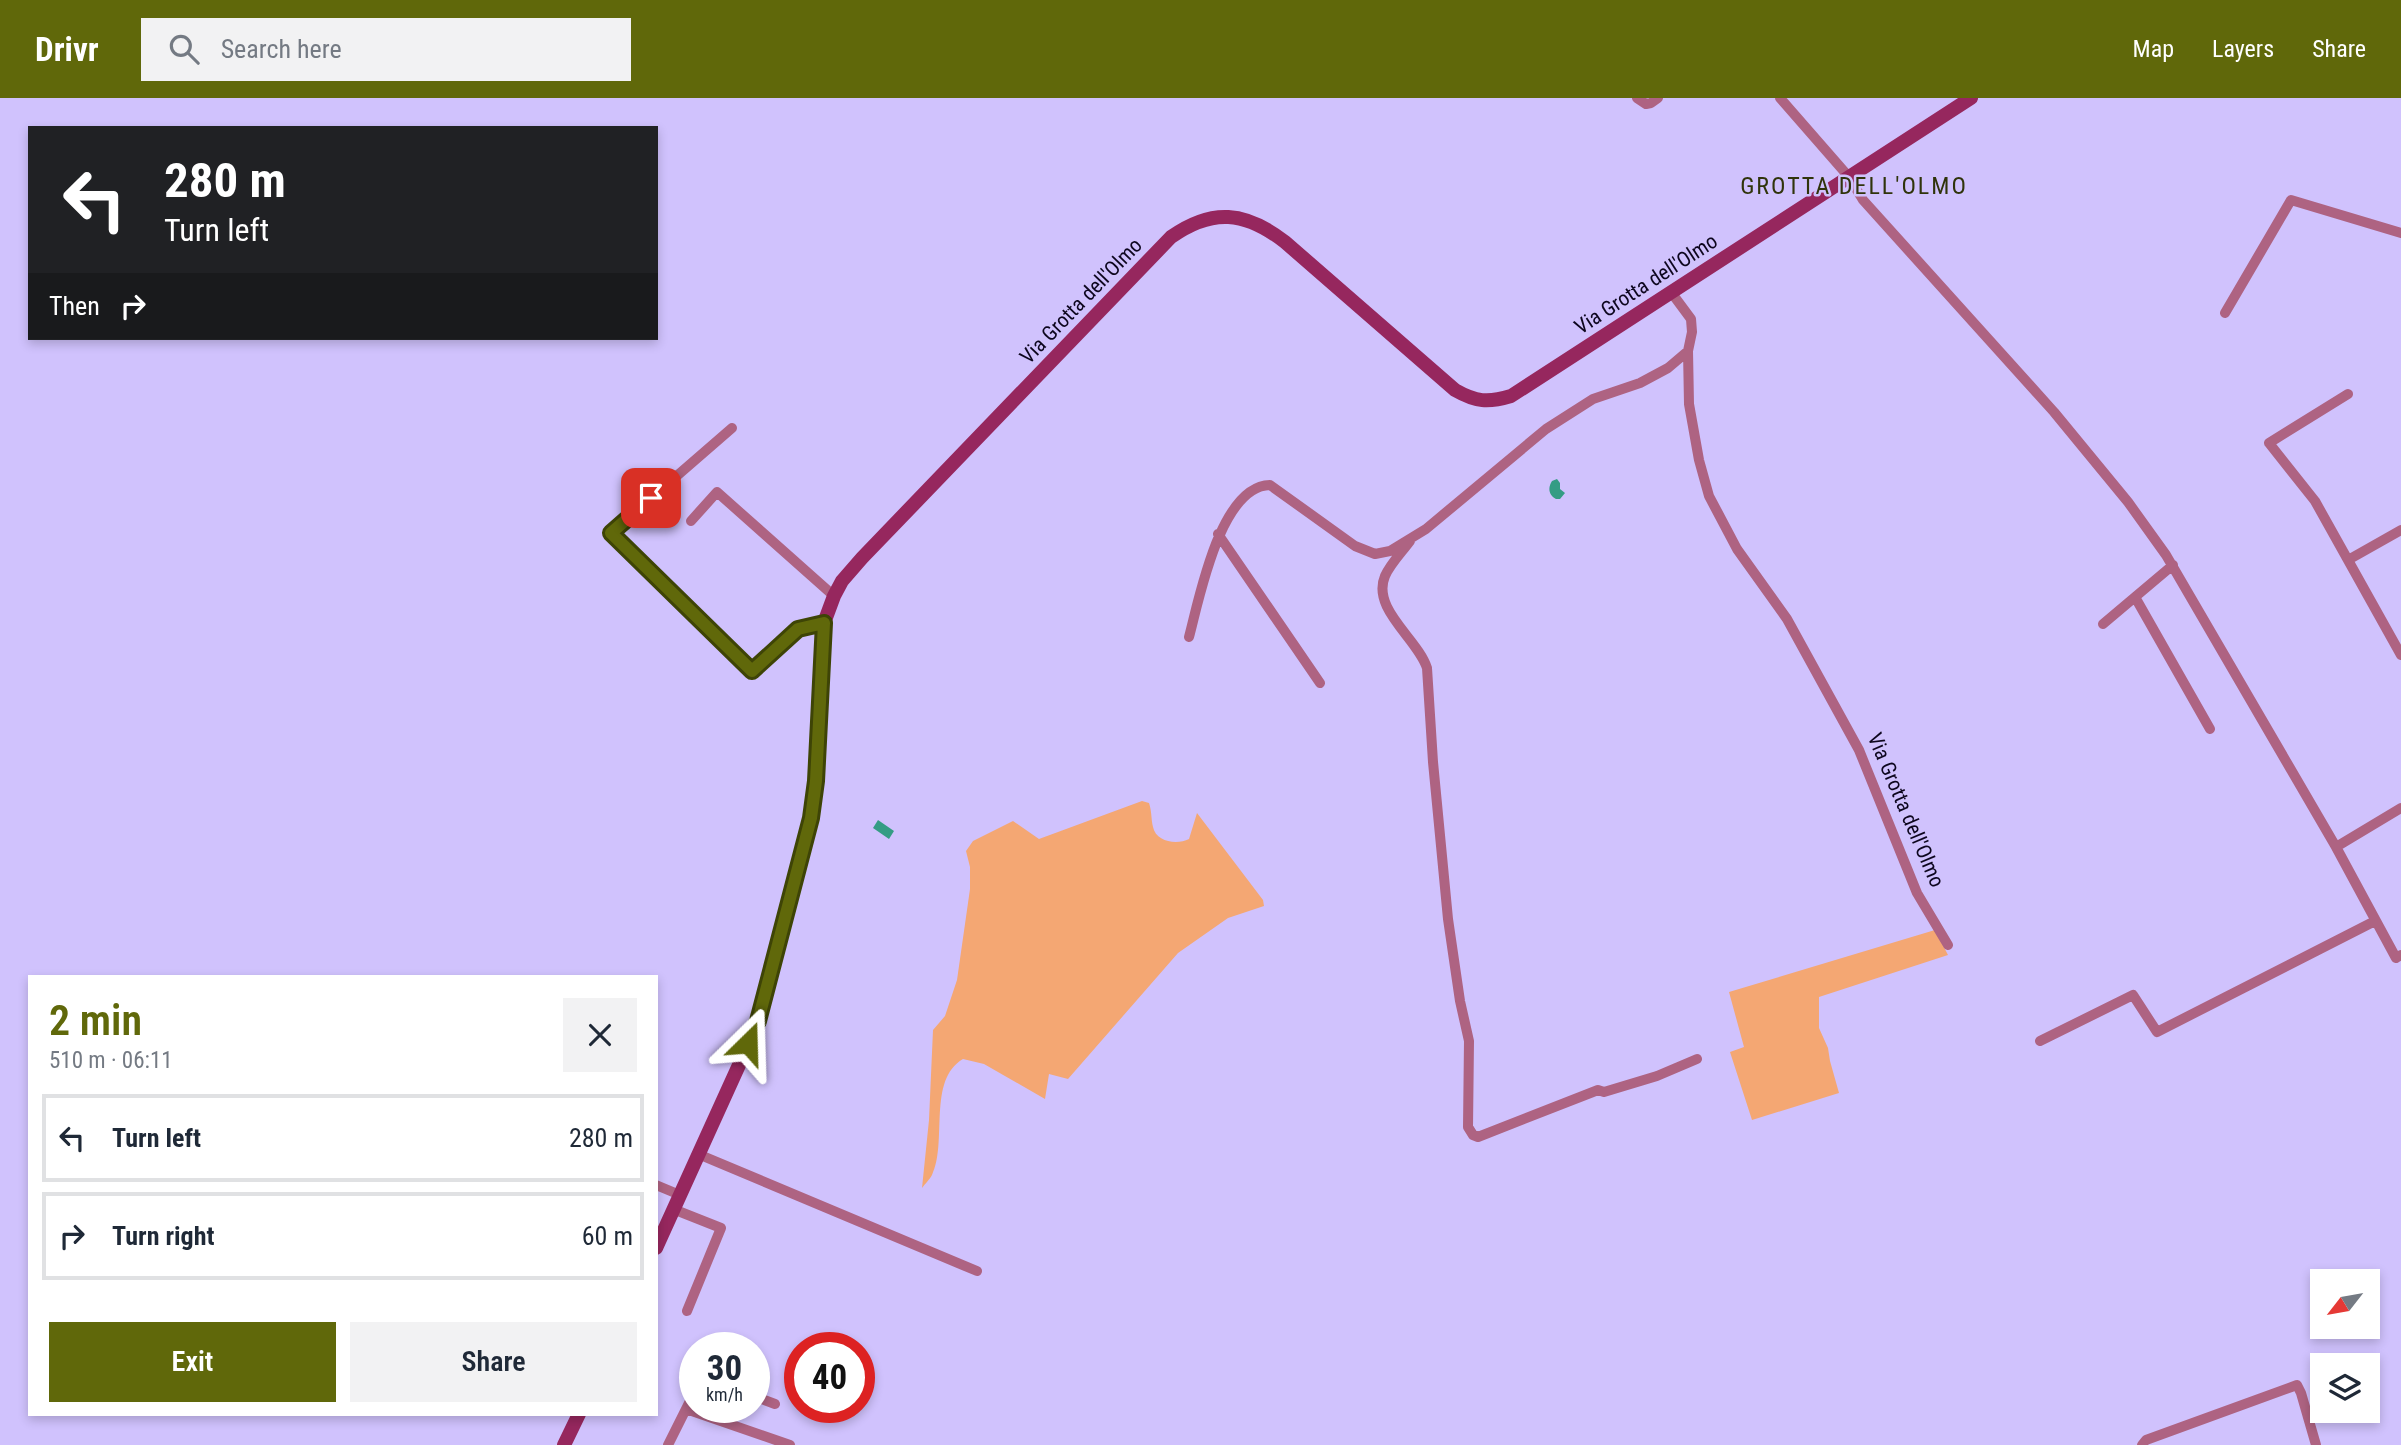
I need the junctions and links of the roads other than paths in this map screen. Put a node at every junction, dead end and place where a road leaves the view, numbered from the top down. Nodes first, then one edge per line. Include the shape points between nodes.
1 (1637, 98) edge
2 (1658, 98) edge
3 (1780, 98) edge
4 (1971, 98) edge
5 (1849, 177) junction
6 (2401, 233) edge
7 (1671, 292) junction
8 (2225, 313) dead end
9 (1688, 351) junction
10 (2348, 394) dead end
11 (732, 428) dead end
12 (691, 521) dead end
13 (2401, 530) edge
14 (1218, 534) junction
15 (1410, 541) junction
16 (2348, 560) junction
17 (2173, 565) junction
18 (834, 596) junction
19 (2135, 597) junction
20 (824, 623) junction
21 (2103, 624) dead end
22 (1189, 637) dead end
23 (2401, 655) edge
24 (1320, 683) dead end
25 (2210, 729) dead end
26 (2401, 808) edge
27 (2336, 847) junction
28 (2375, 921) junction
29 (1948, 945) dead end
30 (2401, 955) edge
31 (2040, 1041) dead end
32 (1697, 1059) dead end
33 (698, 1154) junction
34 (658, 1186) edge
35 (680, 1195) junction
36 (673, 1209) junction
37 (658, 1243) edge
38 (977, 1271) dead end
39 (687, 1311) dead end
40 (770, 1402) edge
41 (775, 1404) dead end
42 (578, 1416) edge
43 (680, 1423) edge
44 (726, 1423) edge
45 (671, 1444) edge
46 (564, 1445) edge
47 (790, 1445) edge
48 (2142, 1445) edge
49 (2316, 1445) edge

1 - 2 street via 1646,104
3 - 5 street
4 - 5 street, Via Grotta dell'Olmo
5 - 7 street, Via Grotta dell'Olmo
5 - 17 street via 1863,200 2054,412
6 - 8 street via 2291,200
7 - 9 street, Via Grotta dell'Olmo via 1691,319
7 - 18 street, Via Grotta dell'Olmo via 1511,396 1471,400 1269,230 1230,217 1189,225 1171,237 862,558
9 - 15 street via 1668,368 1593,400 1546,429
9 - 29 street, Via Grotta dell'Olmo via 1689,404 1709,496 1737,550 1787,619 1859,750 1917,893
10 - 16 street via 2269,443 2315,501
11 - 20 street via 611,533 752,671 798,629
12 - 18 street via 717,492
13 - 16 street
14 - 15 street via 1240,502 1270,485 1355,546 1375,555
14 - 22 street
14 - 24 street
15 - 32 street via 1385,574 1383,593 1393,619 1427,668 1448,919 1469,1041 1468,1127 1478,1137 1598,1090 1605,1092 1657,1076
16 - 23 street
17 - 19 street
17 - 27 street
18 - 20 street, Via Grotta dell'Olmo
19 - 21 street
19 - 25 street
20 - 33 street, Via Grotta dell'Olmo via 811,818 758,1021
26 - 27 street
27 - 28 street
28 - 30 street via 2396,958
28 - 31 street via 2157,1032 2133,995
33 - 35 street, Via Grotta dell'Olmo
33 - 38 street
34 - 35 street
35 - 36 street, Via Grotta dell'Olmo
36 - 37 street, Via Grotta dell'Olmo
36 - 39 street via 721,1228
40 - 41 street
42 - 46 street
43 - 45 street
44 - 47 street
48 - 49 street via 2297,1385

